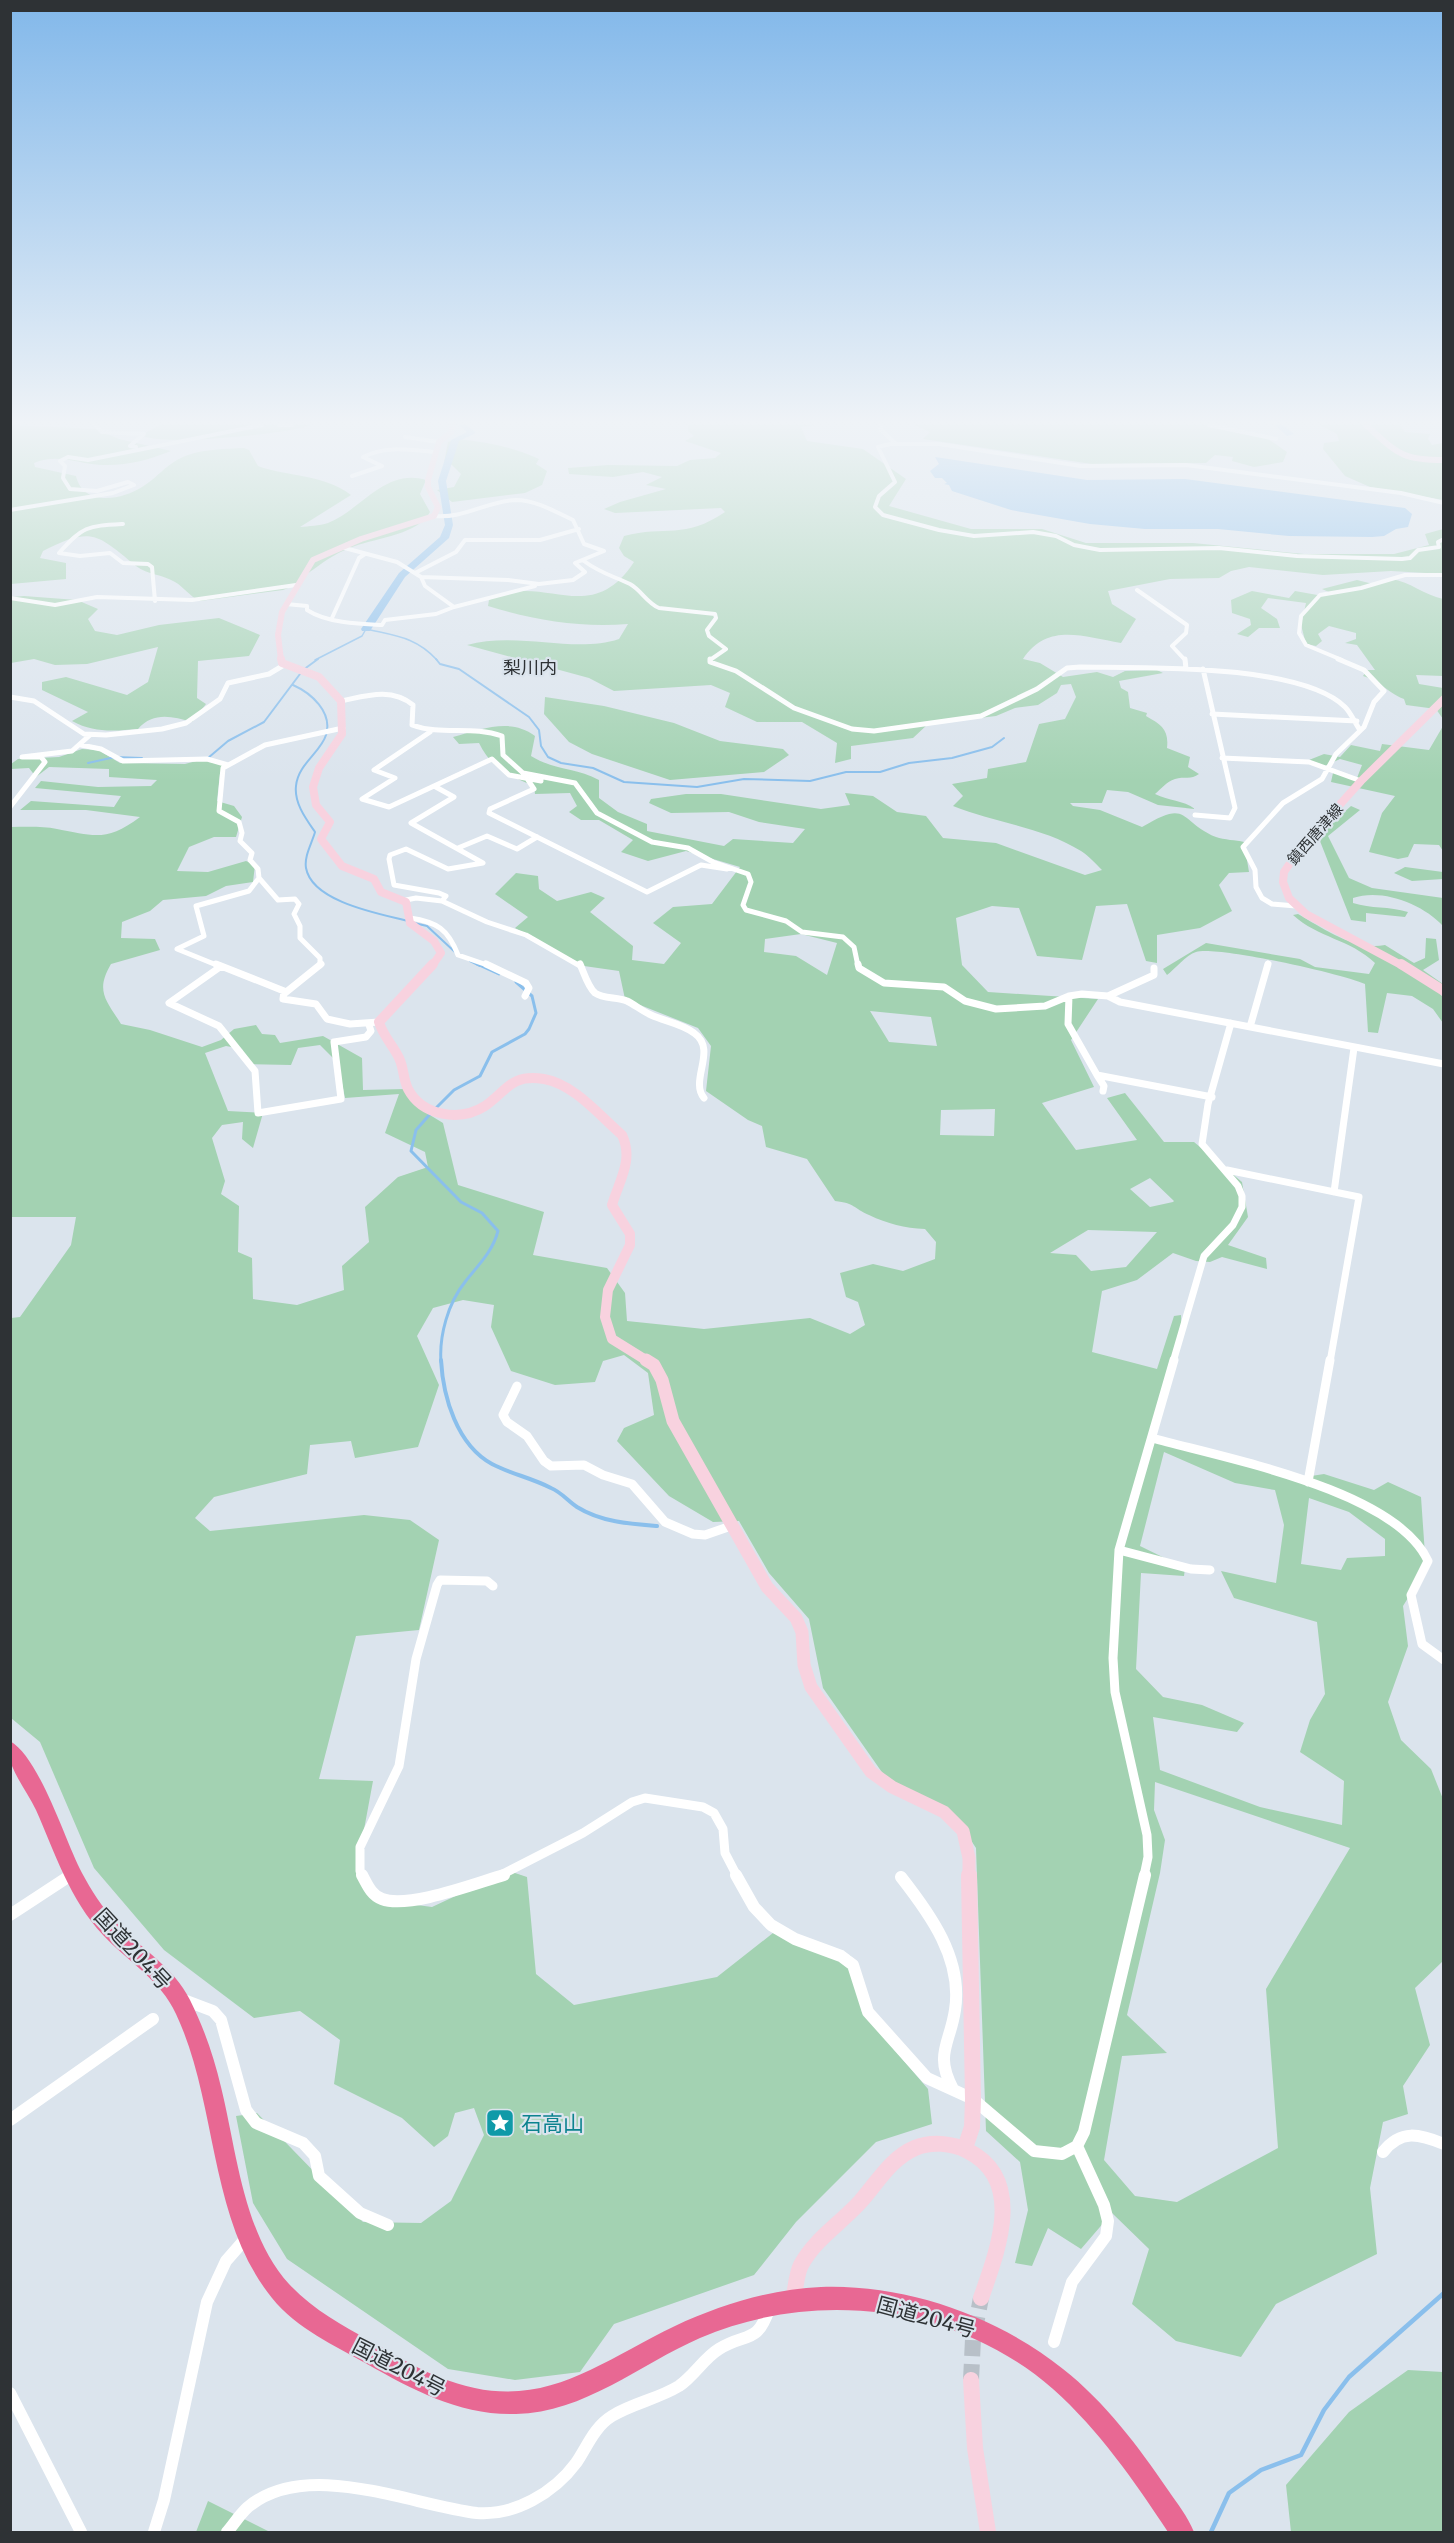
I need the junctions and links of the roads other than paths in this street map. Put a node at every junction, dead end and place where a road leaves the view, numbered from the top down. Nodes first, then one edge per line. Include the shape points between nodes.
1 (68, 544) edge
2 (352, 544) edge
3 (462, 544) edge
4 (584, 544) edge
5 (1071, 544) edge
6 (1438, 544) edge
7 (341, 547) junction
8 (365, 554) junction
9 (584, 561) junction
10 (415, 573) junction
11 (1443, 575) edge
12 (422, 577) junction
13 (539, 584) junction
14 (296, 585) junction
15 (1137, 590) dead end
16 (10, 598) edge
17 (155, 601) junction
18 (286, 604) junction
19 (454, 607) junction
20 (332, 618) junction
21 (284, 665) junction
22 (1186, 669) junction
23 (1203, 669) junction
24 (10, 697) edge
25 (1443, 699) edge
26 (341, 701) junction
27 (1212, 714) junction
28 (1357, 721) junction
29 (338, 728) junction
30 (1360, 730) junction
31 (430, 732) junction
32 (90, 735) junction
33 (81, 745) junction
34 (1222, 758) junction
35 (228, 765) junction
36 (1328, 770) junction
37 (528, 780) junction
38 (567, 781) junction
39 (1361, 781) junction
40 (434, 786) junction
41 (10, 807) edge
42 (1195, 816) dead end
43 (537, 837) junction
44 (458, 848) junction
45 (728, 868) junction
46 (259, 878) junction
47 (406, 900) junction
48 (442, 901) junction
49 (1296, 906) junction
50 (410, 918) junction
51 (1268, 963) dead end
52 (220, 967) junction
53 (1154, 968) dead end
54 (1443, 991) edge
55 (285, 993) junction
56 (525, 996) dead end
57 (1069, 996) junction
58 (1108, 996) junction
59 (374, 1023) junction
60 (1231, 1023) junction
61 (1250, 1027) junction
62 (1354, 1047) junction
63 (1443, 1064) edge
64 (1097, 1075) junction
65 (1103, 1091) dead end
66 (1212, 1097) junction
67 (704, 1098) dead end
68 (1227, 1170) junction
69 (1334, 1192) junction
70 (517, 1386) dead end
71 (1152, 1438) junction
72 (1308, 1482) junction
73 (731, 1526) junction
74 (1119, 1550) junction
75 (1210, 1570) dead end
76 (493, 1586) dead end
77 (1443, 1660) edge
78 (10, 1749) edge
79 (72, 1874) junction
80 (901, 1877) dead end
81 (10, 1915) edge
82 (179, 1999) junction
83 (153, 2019) dead end
84 (953, 2089) junction
85 (973, 2099) junction
86 (10, 2120) edge
87 (1443, 2144) edge
88 (1077, 2146) junction
89 (965, 2148) junction
90 (1383, 2152) dead end
91 (388, 2225) dead end
92 (248, 2235) junction
93 (981, 2298) tunnel mouth
94 (794, 2300) junction
95 (770, 2305) junction
96 (1054, 2342) dead end
97 (971, 2380) tunnel mouth
98 (10, 2393) edge
99 (81, 2532) edge
100 (154, 2532) edge
101 (227, 2532) edge
102 (988, 2532) edge
103 (1182, 2532) edge

1 - 17 street via 59,553 110,553 123,562 148,564 152,567
2 - 7 street
3 - 10 street via 456,552
4 - 9 street via 604,551
5 - 6 street via 1106,550 1219,548 1297,556 1410,558 1418,550 1439,547
7 - 8 street
7 - 14 street via 307,566
8 - 10 street via 397,562
8 - 20 street via 359,558
9 - 13 street via 575,565 585,572 581,577
9 - 22 street via 602,574 632,585 659,608 715,614 717,617 707,630 726,649 710,658 710,662 744,676 794,708 860,731 974,718 1037,689 1067,668
10 - 12 street
11 - 30 street via 1405,575 1320,595 1301,616 1299,633 1306,645 1364,670 1383,689
12 - 13 street
12 - 19 street via 425,586
13 - 19 street
14 - 17 street
14 - 18 street
15 - 22 street via 1187,625 1186,633 1172,646 1185,659
16 - 17 street via 55,605 100,597
18 - 20 street via 305,605 311,615
18 - 21 street via 277,626 276,642
19 - 20 street via 436,614 384,620 382,625
21 - 26 street via 310,672
21 - 32 street via 269,674 228,683 220,699 186,723
22 - 23 street
23 - 27 street
23 - 28 street via 1317,689 1333,697
24 - 32 street via 34,701 77,731
25 - 39 street, 鎮西唐津線
26 - 29 street
26 - 31 street via 378,693 402,697 413,705 411,725
27 - 28 street
27 - 34 street
28 - 30 street
29 - 35 street via 285,738 251,750
29 - 47 street via 342,735 314,778 313,803 330,822 321,839 342,866 367,874 381,891
30 - 36 street via 1336,754
31 - 38 street via 496,733 504,740 503,755 517,769
31 - 40 street via 374,770 395,778 362,799 389,807
32 - 33 street
33 - 35 street via 101,748 123,761 207,759
33 - 41 street via 72,751 22,757 41,757 45,762
34 - 36 street via 1309,762
34 - 42 street via 1234,815 1224,820
35 - 46 street via 220,777 219,811 238,822 240,841 252,853 250,860 258,869
36 - 39 street
36 - 49 street via 1312,786 1283,803 1242,847 1254,867 1257,891 1262,898 1277,906
37 - 38 street
37 - 40 street via 509,774 489,759
37 - 43 street via 534,789 488,811
38 - 45 street via 581,788 597,813 652,842 688,848
39 - 49 street, 鎮西唐津線 via 1284,872 1285,890
40 - 44 street via 454,797 411,823
43 - 44 street via 517,849 487,836
43 - 45 street via 647,892 701,864
44 - 48 street via 483,863 448,869 406,849 388,859 394,885 439,893 446,897
45 - 57 street via 751,877 743,905 746,910 786,921 802,932 843,937 854,947 859,968 884,983 944,987 965,1001 996,1010 1045,1006
46 - 52 street via 249,891 196,906 204,936 177,949
46 - 55 street via 278,900 295,899 300,940 321,958 316,970
47 - 48 street
47 - 50 street
48 - 67 street via 526,935 579,963 598,995 625,1000 695,1033 705,1058 700,1077
49 - 54 street
50 - 56 street via 433,921 452,940 458,955 526,983 529,988
50 - 59 street via 416,928 434,940 441,953
51 - 61 street
52 - 55 street
52 - 59 street via 169,1003 219,1026 255,1071 258,1113 341,1100 334,1042 366,1037
53 - 58 street via 1154,975
55 - 59 street via 282,999 316,1004 327,1019
57 - 58 street
57 - 64 street via 1068,1024
58 - 60 street via 1120,1002
59 - 73 street via 401,1060 408,1088 421,1105 433,1111 445,1115 471,1112 486,1105 513,1082 551,1080 562,1084 622,1135 629,1159 612,1205 630,1234 630,1245 608,1290 605,1317 612,1339 654,1365 673,1421
60 - 61 street
60 - 66 street
61 - 62 street
62 - 63 street
62 - 69 street
64 - 65 street
64 - 66 street via 1109,1074
66 - 68 street via 1202,1144 1209,1156
68 - 69 street
68 - 71 street via 1238,1185 1242,1210 1229,1231 1204,1257
69 - 72 street via 1359,1197
70 - 73 street via 503,1415 527,1436 551,1466 584,1465 633,1484 665,1522 693,1533 705,1534
71 - 72 street
71 - 74 street
72 - 77 street via 1357,1499 1421,1544 1428,1561 1411,1595 1412,1612 1422,1644
73 - 85 street via 767,1587 796,1618 811,1687 871,1772 892,1787 944,1812 963,1831 969,1858
74 - 75 street via 1191,1569
74 - 88 street via 1115,1692 1147,1835 1148,1857 1110,2031
76 - 84 street via 487,1581 441,1580 437,1585 416,1659 399,1766 360,1847 360,1871 372,1893 396,1901 416,1899 503,1875 645,1798 703,1807 714,1813 723,1829 725,1853 754,1907 795,1939 841,1956 853,1965 868,2012 927,2078
78 - 79 highway, 国道204号 via 39,1796
79 - 81 street
79 - 82 highway, 国道204号 via 101,1920 156,1969
80 - 84 street via 934,1918 944,1941 956,1996 941,2059 944,2075
82 - 91 street via 213,2011 221,2020 246,2110 256,2123 303,2143 315,2157 319,2176 360,2212
82 - 92 highway, 国道204号 via 200,2043
83 - 86 street
84 - 85 street
85 - 88 street via 1034,2151 1062,2154
85 - 89 street via 972,2127
87 - 90 street via 1420,2135 1401,2134 1390,2140
88 - 96 street via 1108,2221 1106,2236 1072,2282
89 - 93 street via 983,2160 998,2184 1004,2207 1002,2237
89 - 94 street via 940,2144 915,2148 894,2163 860,2203 814,2245 800,2267
92 - 95 highway, 国道204号 via 273,2282 309,2319 433,2389 483,2402 523,2403 568,2393 708,2323
92 - 100 street via 226,2261 207,2302
94 - 95 highway, 国道204号
94 - 103 highway, 国道204号 via 839,2298 893,2305 1006,2340 1061,2382 1108,2429
95 - 101 street via 764,2328 755,2337 718,2349 679,2386 610,2417 574,2466 537,2498 501,2513 466,2512 367,2490 323,2485 287,2487 253,2503
97 - 102 street via 975,2448
98 - 99 street

